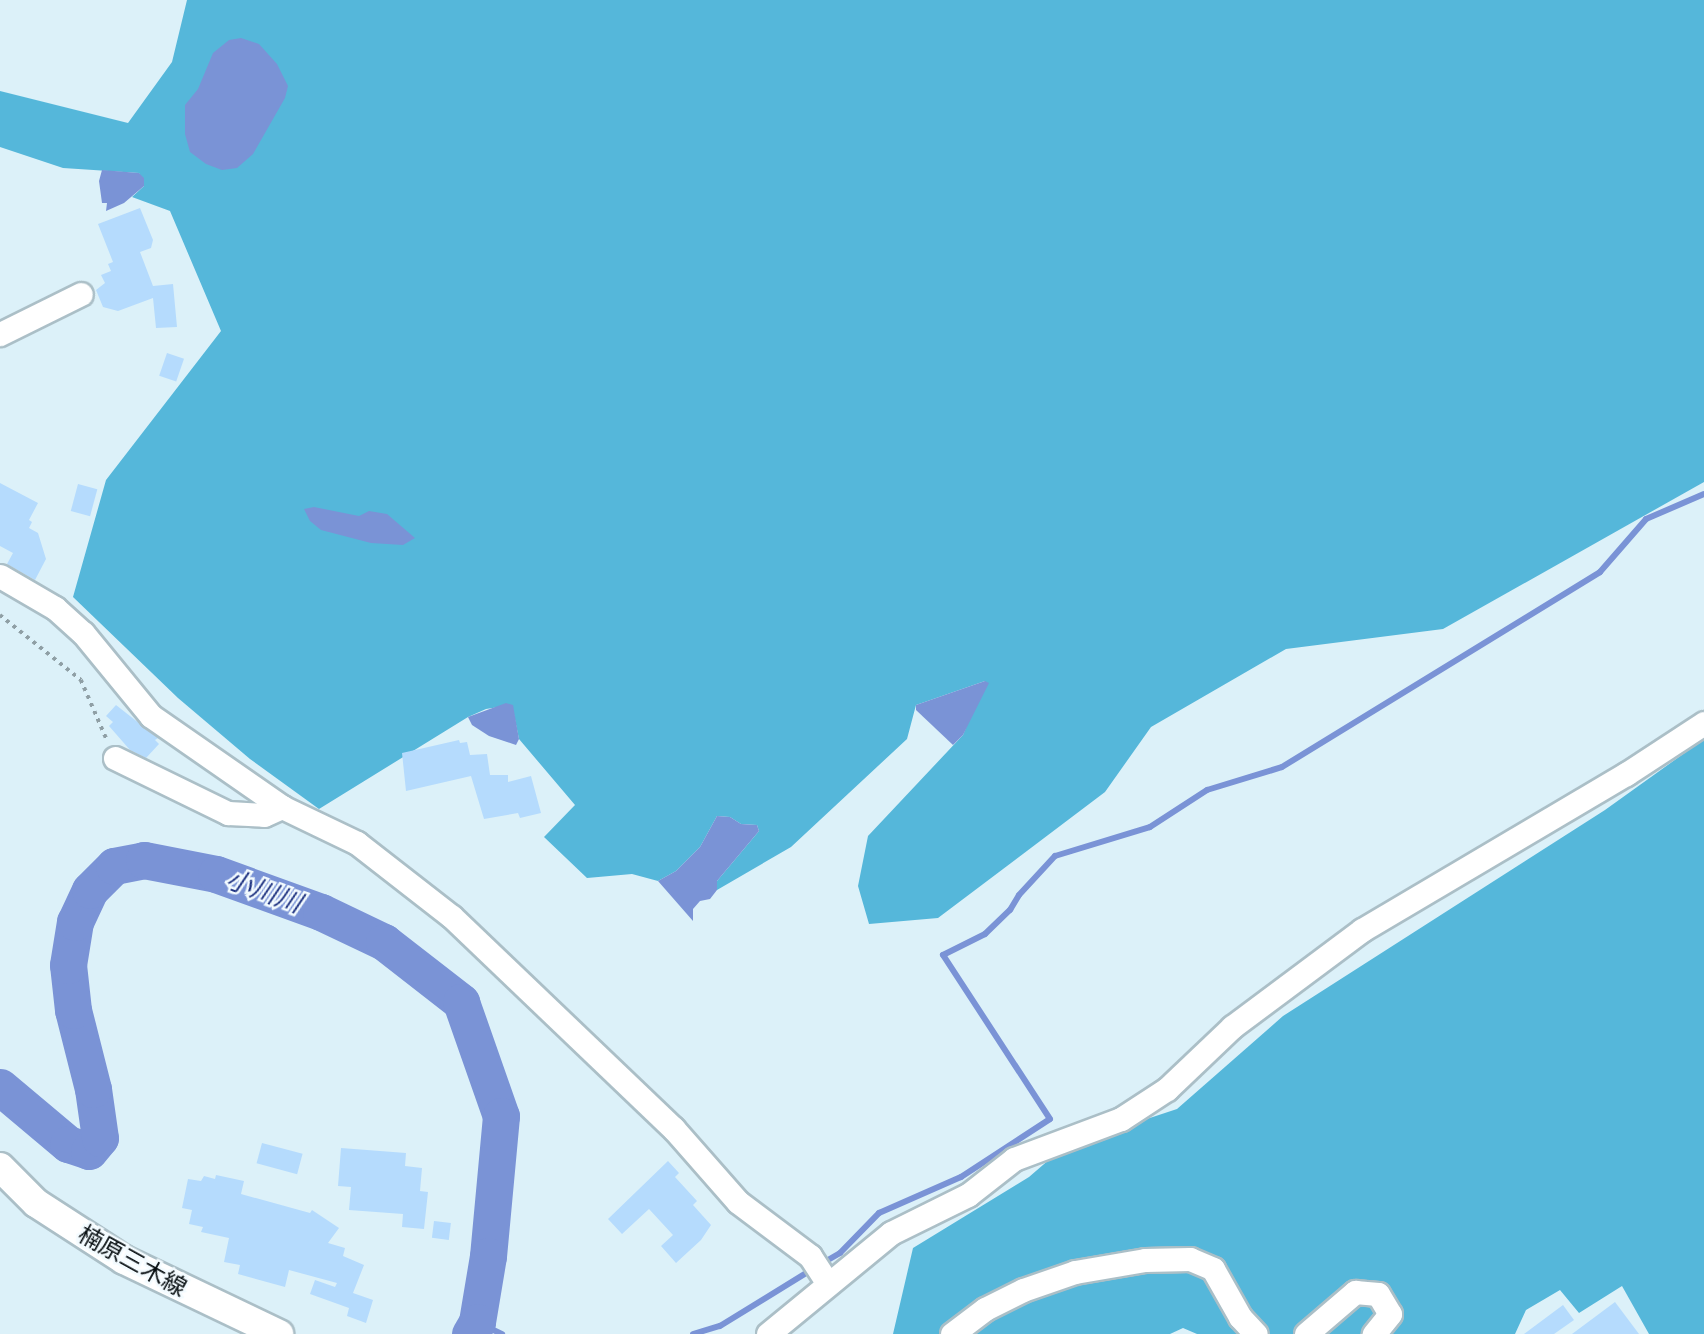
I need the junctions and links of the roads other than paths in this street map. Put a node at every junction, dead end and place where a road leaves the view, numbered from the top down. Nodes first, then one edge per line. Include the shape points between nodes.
1 (81, 294) dead end
2 (0, 334) edge
3 (0, 576) edge
4 (1704, 723) edge
5 (115, 758) road end
6 (282, 807) junction
7 (0, 1167) edge
8 (828, 1284) junction
9 (279, 1334) edge
10 (768, 1334) edge
11 (951, 1334) edge
12 (1256, 1334) edge
13 (1306, 1334) edge
14 (1374, 1334) edge

1 - 2 street
3 - 6 street via 55,608 83,633 151,716
4 - 8 street via 1362,930 1232,1027 1167,1089 1121,1119 1014,1159 968,1195 891,1233
5 - 6 street via 228,813 264,815
6 - 8 street via 357,843 452,917 673,1128 737,1202 810,1256
7 - 9 main road, 楠原三木線 via 36,1203 124,1260
8 - 10 street
11 - 12 street via 1023,1290 1074,1272 1145,1260 1191,1259 1213,1269 1240,1317
13 - 14 street via 1355,1292 1378,1294 1390,1314

